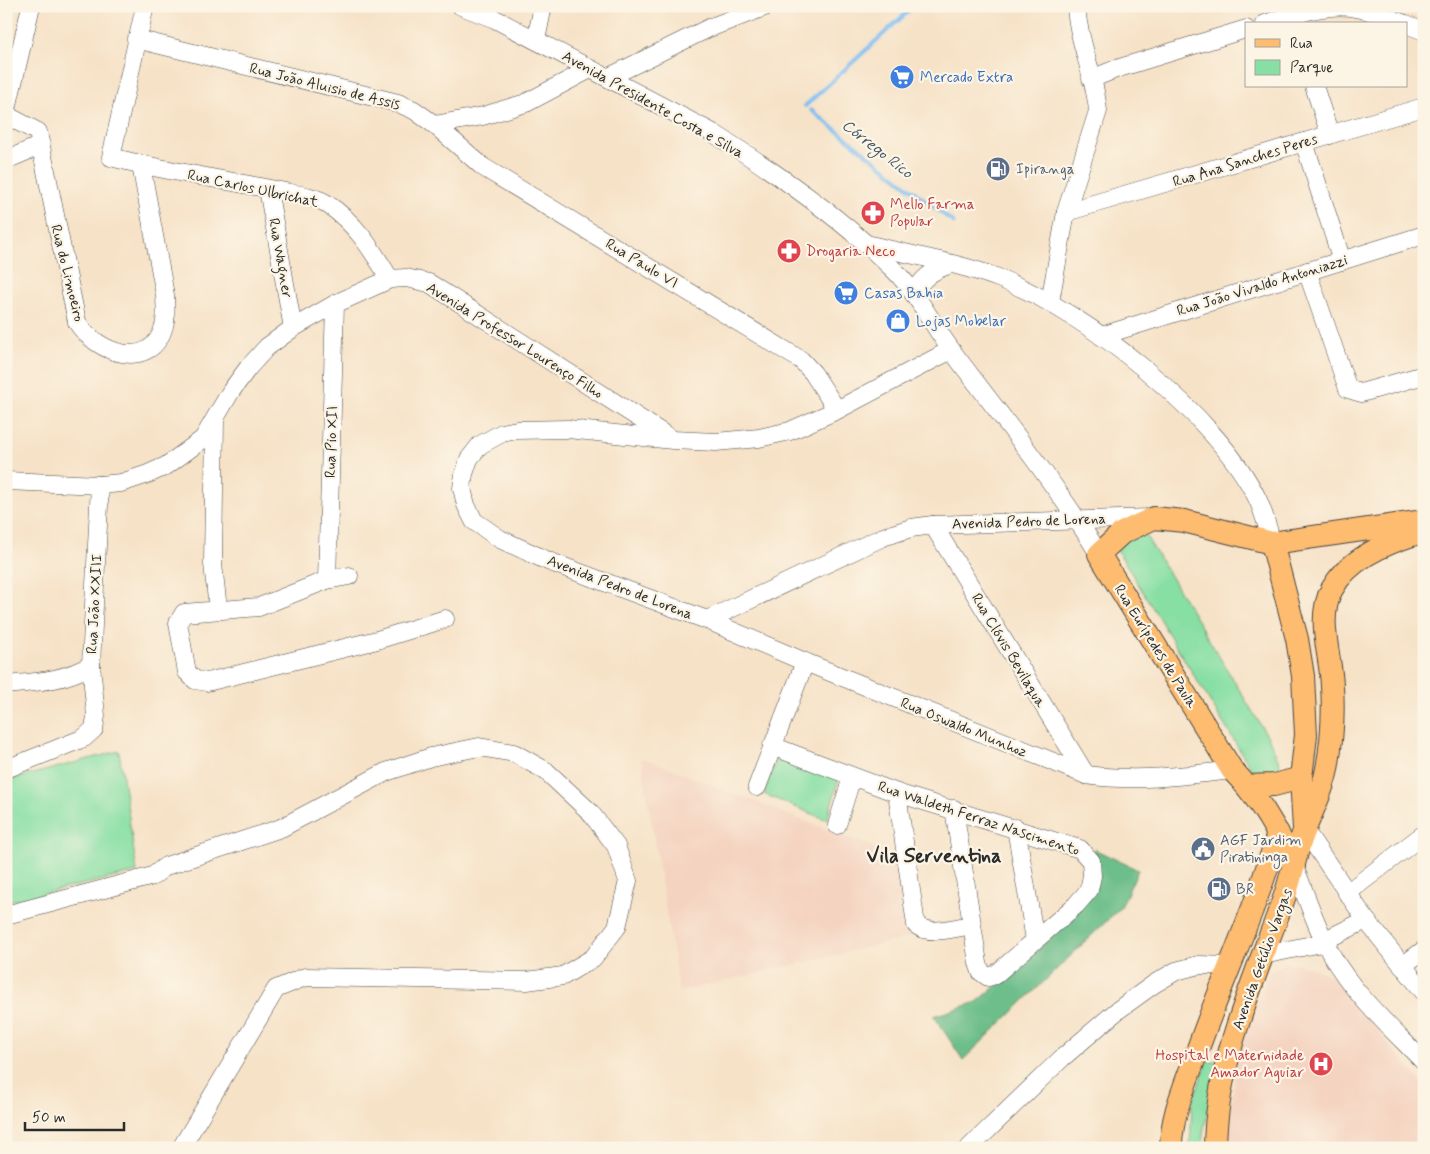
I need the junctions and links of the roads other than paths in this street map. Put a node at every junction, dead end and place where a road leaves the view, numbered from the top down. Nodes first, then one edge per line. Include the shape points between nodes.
1 (31, 6) edge
2 (145, 6) edge
3 (461, 6) edge
4 (543, 6) edge
5 (767, 6) edge
6 (1076, 6) edge
7 (1291, 15) edge
8 (1271, 22) edge
9 (1399, 22) edge
10 (1408, 25) edge
11 (1245, 29) edge
12 (1424, 31) edge
13 (136, 39) junction
14 (536, 40) junction
15 (590, 69) junction
16 (608, 78) junction
17 (1091, 80) junction
18 (1315, 88) edge
19 (1424, 107) edge
20 (6, 114) edge
21 (435, 125) junction
22 (1330, 134) junction
23 (38, 139) junction
24 (1304, 142) junction
25 (6, 160) edge
26 (141, 165) junction
27 (268, 188) junction
28 (1066, 212) junction
29 (1424, 235) edge
30 (865, 243) junction
31 (1342, 260) junction
32 (949, 265) junction
33 (1307, 271) junction
34 (390, 279) junction
35 (914, 294) junction
36 (1050, 302) junction
37 (335, 304) junction
38 (293, 328) junction
39 (1101, 336) junction
40 (951, 350) junction
41 (1424, 375) edge
42 (838, 410) junction
43 (215, 419) junction
44 (673, 440) junction
45 (6, 481) edge
46 (100, 486) junction
47 (1154, 518) junction
48 (1077, 519) junction
49 (1424, 521) edge
50 (933, 525) junction
51 (1424, 532) edge
52 (1272, 543) junction
53 (1099, 554) junction
54 (349, 576) dead end
55 (327, 580) junction
56 (218, 609) junction
57 (445, 619) dead end
58 (707, 620) junction
59 (805, 662) junction
60 (91, 664) junction
61 (6, 685) edge
62 (772, 746) junction
63 (6, 769) edge
64 (1232, 770) junction
65 (1086, 775) junction
66 (852, 777) junction
67 (1301, 778) junction
68 (1248, 786) junction
69 (757, 787) dead end
70 (896, 793) junction
71 (954, 809) junction
72 (837, 825) dead end
73 (1016, 828) junction
74 (1304, 829) junction
75 (1278, 833) junction
76 (1424, 834) edge
77 (1294, 866) junction
78 (1347, 893) junction
79 (6, 915) edge
80 (1366, 920) junction
81 (971, 925) junction
82 (1035, 940) junction
83 (1325, 941) junction
84 (1296, 949) junction
85 (1424, 950) edge
86 (1264, 955) junction
87 (1230, 966) junction
88 (1402, 966) junction
89 (1345, 976) junction
90 (1424, 992) edge
91 (1424, 1062) edge
92 (181, 1148) edge
93 (969, 1148) edge
94 (1171, 1148) edge
95 (1215, 1148) edge

1 - 20 street
2 - 13 street
3 - 14 street, Avenida Presidente Costa e Silva
4 - 14 street
5 - 16 street via 708,28
6 - 17 street via 1077,27
7 - 8 street
7 - 9 street via 1344,7
10 - 12 street
11 - 17 street via 1116,69
13 - 21 street, Rua João Aluisio de Assis via 398,103
13 - 26 street, Rua Carlos Ulbrichat via 112,157
14 - 15 street, Avenida Presidente Costa e Silva
15 - 16 street, Avenida Presidente Costa e Silva
15 - 21 street via 526,102 483,116
16 - 30 street, Avenida Presidente Costa e Silva via 747,154
17 - 28 street via 1097,97 1095,123
18 - 22 street
19 - 22 street, Rua Ana Sanches Peres
20 - 23 street
21 - 42 street, Rua Paulo VI via 483,167 801,360
22 - 24 street, Rua Ana Sanches Peres
23 - 25 street
23 - 26 street, Rua do Limoeiro via 78,322 94,342 116,353 130,355 146,349 158,339 166,309
24 - 28 street, Rua Ana Sanches Peres
24 - 31 street
26 - 27 street, Rua Carlos Ulbrichat
27 - 34 street, Rua Carlos Ulbrichat via 325,202 364,237
27 - 38 street, Rua Wagner
28 - 36 street
29 - 31 street, Rua João Vivaldo Antoniazzi
30 - 32 street, Avenida Presidente Costa e Silva
30 - 35 street, Rua Eurípedes de Paula
31 - 33 street, Rua João Vivaldo Antoniazzi
32 - 35 street via 925,278
32 - 36 street, Avenida Presidente Costa e Silva via 981,272
33 - 39 street, Rua João Vivaldo Antoniazzi
33 - 41 street via 1348,389 1362,393
34 - 37 street, Avenida Professor Lourenço Filho
34 - 44 street, Avenida Professor Lourenço Filho via 406,278 429,283
35 - 40 street, Rua Eurípedes de Paula
36 - 39 street, Avenida Presidente Costa e Silva
37 - 38 street, Avenida Professor Lourenço Filho
37 - 55 street, Rua Pio XII
38 - 43 street, Avenida Professor Lourenço Filho via 267,347 248,368
39 - 52 street, Avenida Presidente Costa e Silva via 1128,355 1176,398 1232,456 1258,500
40 - 42 street
40 - 48 street, Rua Eurípedes de Paula
42 - 44 street via 790,431 758,438 716,442
43 - 46 street, Avenida Professor Lourenço Filho via 203,439 166,466 121,483
43 - 56 street via 214,564
44 - 58 street, Avenida Pedro de Lorena via 568,429 510,431 480,445 469,459 462,488 474,521 500,539 548,561
45 - 46 street, Avenida Professor Lourenço Filho
46 - 60 street, Rua João XXIII
47 - 48 street, Avenida Pedro de Lorena
47 - 52 main road, Avenida Pedro de Lorena
47 - 53 main road, Avenida Pedro de Lorena via 1122,533
48 - 50 street, Avenida Pedro de Lorena
48 - 53 street, Rua Eurípedes de Paula
49 - 52 main road
50 - 58 street, Avenida Pedro de Lorena via 911,528 883,538
50 - 65 street, Rua Clóvis Bevilaqua
51 - 74 main road, Avenida Getúlio Vargas via 1380,547 1360,560 1333,588 1325,605 1332,685 1332,737 1319,801
52 - 67 main road, Avenida Getúlio Vargas via 1297,639 1303,676 1306,735
53 - 64 main road, Rua Eurípedes de Paula
54 - 55 street
55 - 56 street via 259,607
56 - 57 street via 184,613 178,623 187,672 195,680 207,682 377,640
58 - 59 street, Rua Oswaldo Munhoz
59 - 62 street
59 - 65 street, Rua Oswaldo Munhoz
60 - 61 street, Rua João XXIII via 57,680
60 - 63 street via 96,716 94,729 84,738
62 - 66 street, Rua Waldeth Ferraz Nascimento
62 - 69 street
64 - 65 street, Rua Oswaldo Munhoz via 1128,779
64 - 68 main road, Rua Eurípedes de Paula
66 - 70 street, Rua Waldeth Ferraz Nascimento
66 - 72 street
67 - 68 main road via 1274,786
67 - 74 main road, Avenida Getúlio Vargas
68 - 75 main road, Rua Eurípedes de Paula
70 - 71 street, Rua Waldeth Ferraz Nascimento
70 - 81 street via 916,925 922,930 934,931
71 - 73 street, Rua Waldeth Ferraz Nascimento
71 - 81 street
73 - 82 street
73 - 82 street, Rua Waldeth Ferraz Nascimento via 1080,849 1091,861 1089,890
74 - 77 main road, Avenida Getúlio Vargas
74 - 78 street
75 - 77 main road, Rua Eurípedes de Paula
75 - 87 main road, Avenida Getúlio Vargas
76 - 78 street
77 - 83 street, Rua Eurípedes de Paula
77 - 86 main road, Avenida Getúlio Vargas
78 - 80 street
79 - 92 street via 153,876 166,866 281,828 386,772 432,757 479,747 514,752 546,771 590,812 616,846 628,881 617,927 593,958 563,976 527,981 305,977 276,989
80 - 83 street
80 - 88 street
81 - 82 street, Rua Waldeth Ferraz Nascimento via 980,972 988,977 995,975
83 - 84 street
83 - 89 street, Rua Eurípedes de Paula
84 - 86 street
84 - 89 street
85 - 88 street
86 - 95 main road, Avenida Getúlio Vargas via 1228,1051
87 - 93 street via 1199,965 1176,971 1154,984 1062,1058
87 - 94 main road, Avenida Getúlio Vargas via 1176,1112
88 - 90 street
89 - 91 street, Rua Eurípedes de Paula

